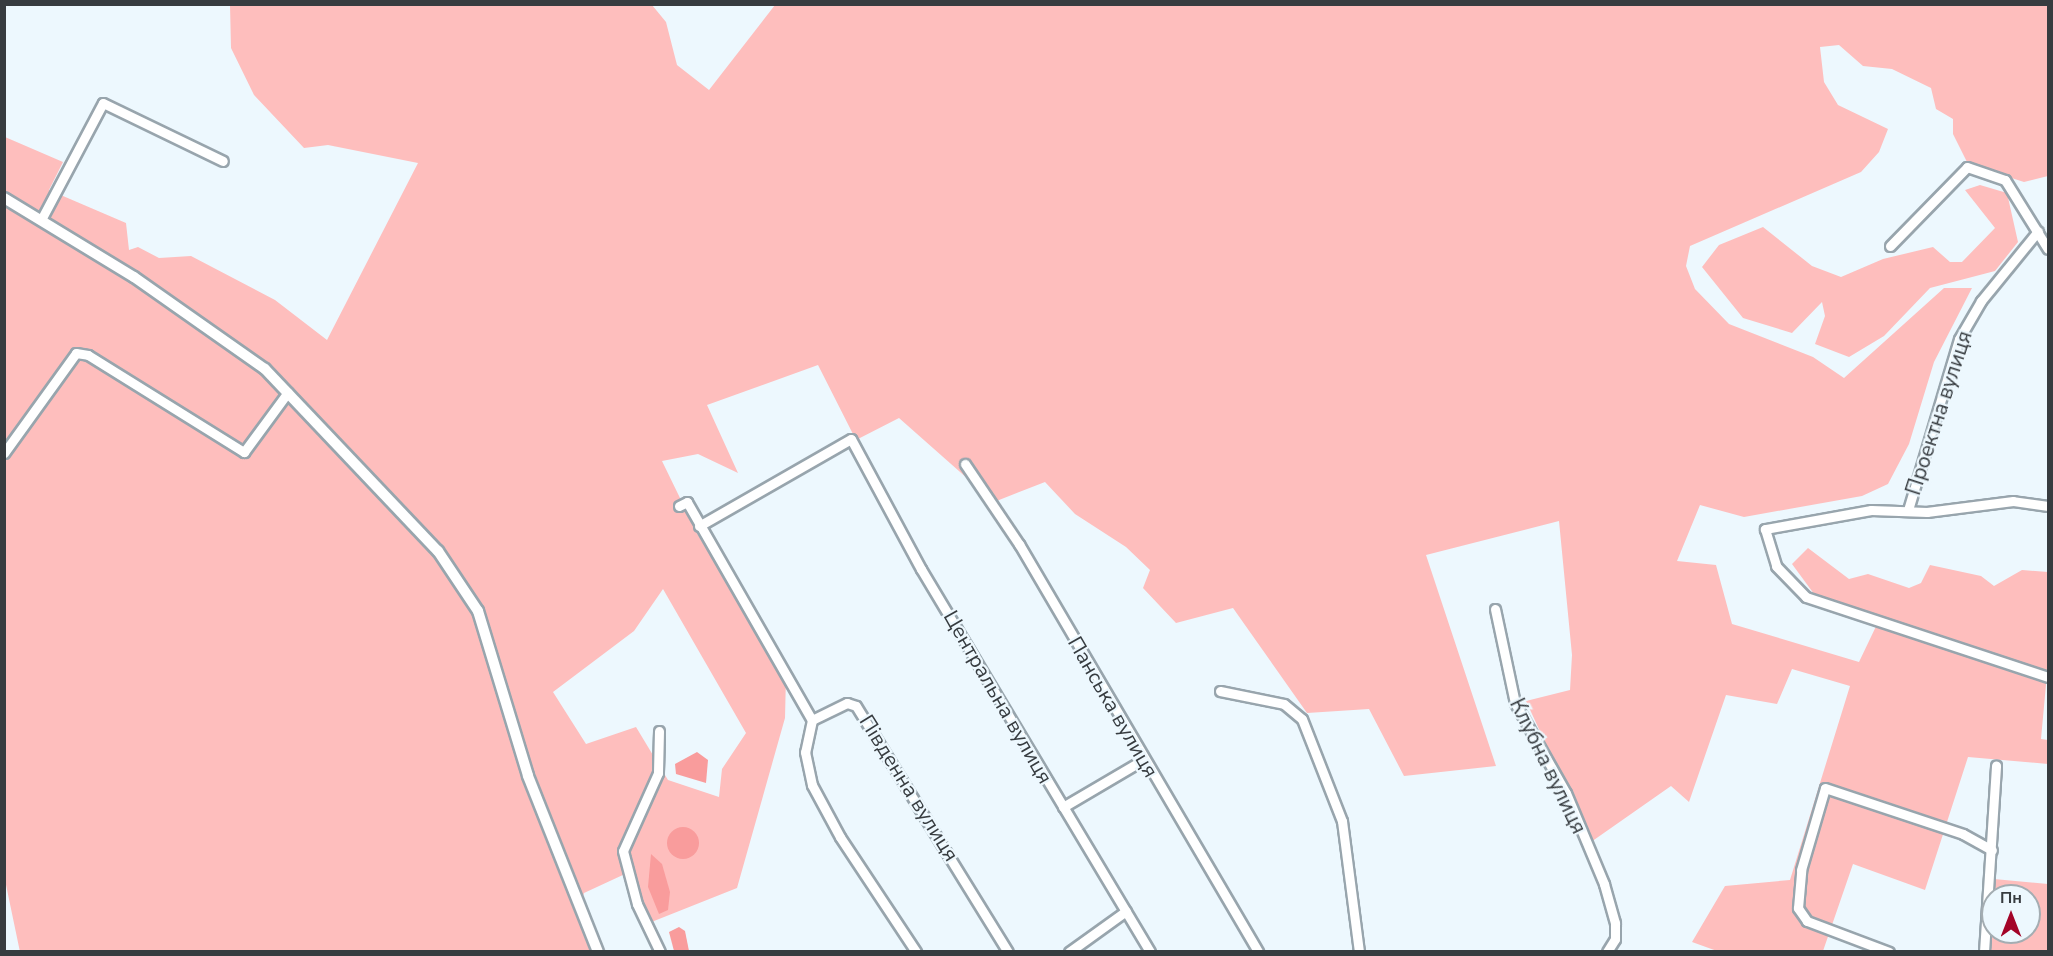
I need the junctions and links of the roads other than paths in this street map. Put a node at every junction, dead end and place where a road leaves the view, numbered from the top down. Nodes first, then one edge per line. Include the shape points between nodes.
1 (223, 161) dead end
2 (4, 198) edge
3 (42, 218) junction
4 (2038, 231) junction
5 (1890, 246) dead end
6 (2049, 249) edge
7 (288, 392) junction
8 (4, 453) edge
9 (965, 464) dead end
10 (679, 506) dead end
11 (2049, 506) edge
12 (1908, 510) junction
13 (699, 526) junction
14 (1495, 609) dead end
15 (2049, 677) edge
16 (1220, 691) dead end
17 (812, 720) junction
18 (659, 731) dead end
19 (1141, 761) junction
20 (1996, 765) dead end
21 (1063, 807) junction
22 (1992, 850) junction
23 (1126, 911) junction
24 (598, 951) edge
25 (660, 951) edge
26 (916, 951) edge
27 (1008, 951) edge
28 (1069, 951) edge
29 (1150, 951) edge
30 (1257, 951) edge
31 (1359, 951) edge
32 (1607, 951) edge
33 (1889, 951) edge
34 (1984, 951) edge

1 - 3 street via 103,103
2 - 3 street
3 - 7 street via 265,369
4 - 5 street via 2005,180 1967,167 1955,175
4 - 6 street
4 - 12 street, Проектна вулиця via 1981,301 1959,339
7 - 8 street via 244,452 88,355 76,353
7 - 24 street via 438,551 478,611 528,776
9 - 19 street, Панська вулиця via 1019,544
10 - 13 street via 687,502
11 - 12 street, Проектна вулиця via 2013,501
12 - 15 street, Проектна вулиця via 1871,510 1765,529 1776,566 1806,597 1854,617 2019,664
13 - 17 street
13 - 21 street, Центральна вулиця via 851,439
14 - 32 street, Клубна вулиця via 1515,703 1566,793 1611,905 1615,939
16 - 31 street via 1284,704 1302,719 1342,821
17 - 26 street via 806,752 812,785 840,837
17 - 27 street, Південна вулиця via 847,703 856,706
18 - 25 street via 658,773 623,851 637,904
19 - 21 street
19 - 30 street, Панська вулиця
20 - 22 street
21 - 23 street, Центральна вулиця
22 - 33 street via 1980,841 1825,788 1797,894 1807,921
22 - 34 street
23 - 28 street
23 - 29 street, Центральна вулиця

